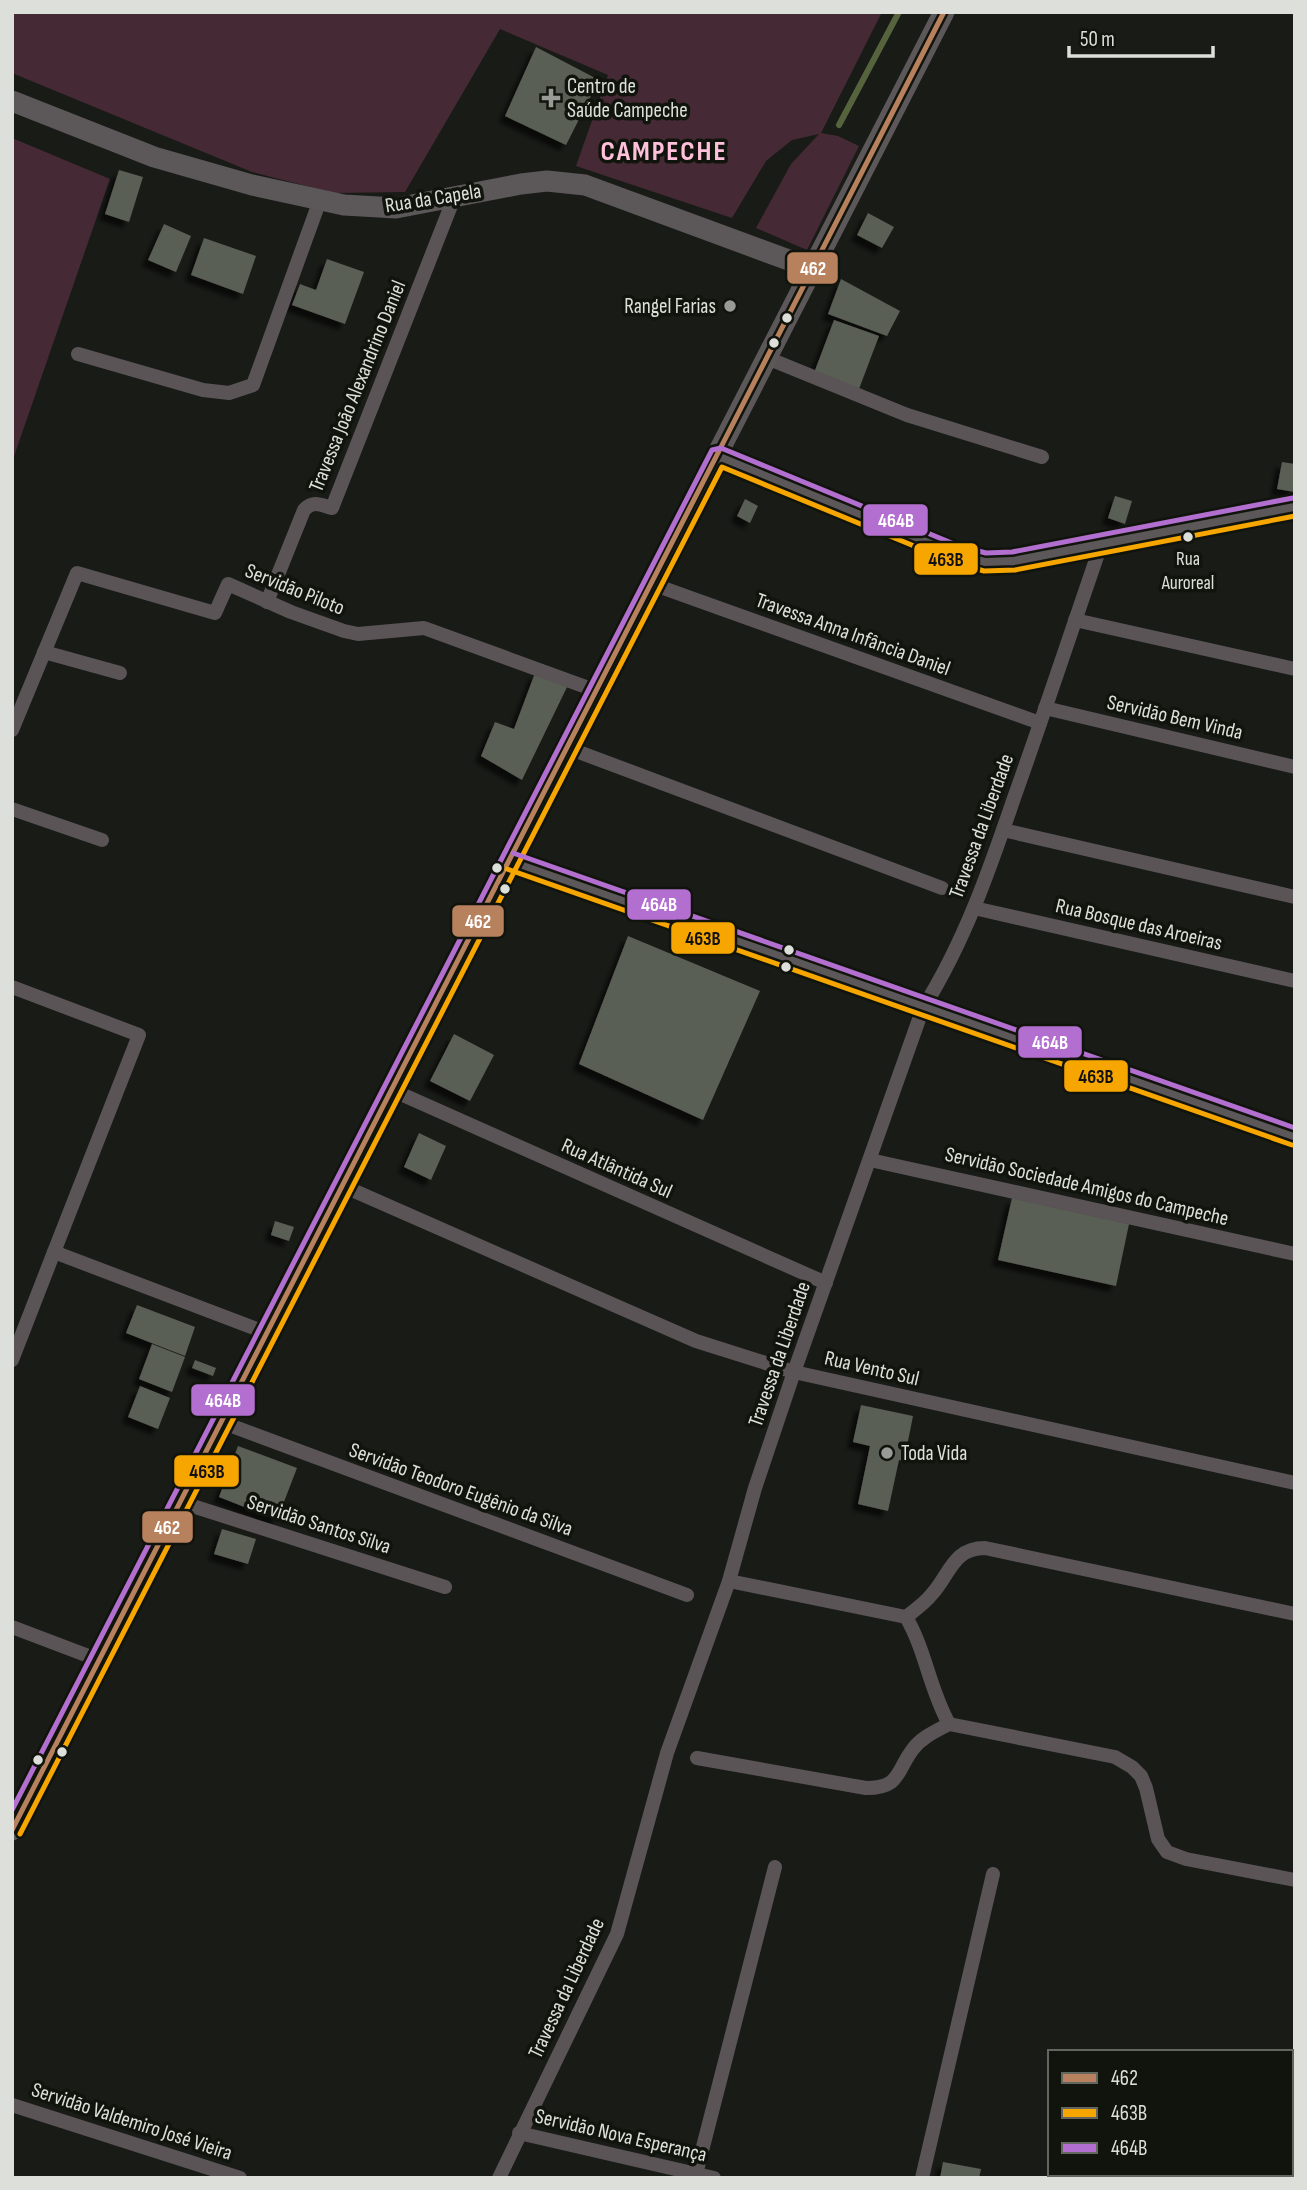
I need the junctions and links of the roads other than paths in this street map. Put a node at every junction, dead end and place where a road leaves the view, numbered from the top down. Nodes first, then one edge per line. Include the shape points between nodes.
1 (944, 12) edge
2 (12, 101) edge
3 (454, 198) junction
4 (320, 200) junction
5 (813, 269) junction
6 (78, 354) dead end
7 (767, 358) junction
8 (718, 456) junction
9 (1042, 457) dead end
10 (1295, 507) edge
11 (1101, 545) junction
12 (652, 584) junction
13 (267, 602) junction
14 (1075, 620) junction
15 (44, 652) junction
16 (1295, 669) edge
17 (120, 673) dead end
18 (597, 691) junction
19 (1045, 708) junction
20 (1040, 723) junction
21 (12, 730) edge
22 (568, 748) junction
23 (1295, 767) edge
24 (12, 809) edge
25 (1003, 830) junction
26 (102, 840) dead end
27 (510, 861) junction
28 (942, 888) dead end
29 (1295, 897) edge
30 (974, 908) junction
31 (1295, 981) edge
32 (12, 987) edge
33 (923, 1008) junction
34 (392, 1090) junction
35 (1295, 1137) edge
36 (870, 1160) junction
37 (343, 1186) junction
38 (54, 1252) junction
39 (1295, 1254) edge
40 (825, 1283) junction
41 (267, 1332) junction
42 (12, 1360) edge
43 (793, 1372) junction
44 (221, 1422) junction
45 (1295, 1483) edge
46 (180, 1502) junction
47 (729, 1581) junction
48 (445, 1587) dead end
49 (687, 1595) dead end
50 (1295, 1614) edge
51 (906, 1617) junction
52 (12, 1627) edge
53 (99, 1660) junction
54 (949, 1724) junction
55 (697, 1758) dead end
56 (12, 1830) edge
57 (775, 1867) dead end
58 (993, 1874) dead end
59 (1295, 1880) edge
60 (12, 2105) edge
61 (519, 2133) junction
62 (696, 2174) junction
63 (240, 2178) edge
64 (499, 2178) edge
65 (714, 2178) edge
66 (922, 2178) edge

1 - 5 main road
2 - 4 main road, Rua da Capela via 154,157
3 - 4 main road, Rua da Capela via 396,208
3 - 5 main road, Rua da Capela via 547,181 585,185
3 - 13 street, Travessa João Alexandrino Daniel via 332,508 315,503 304,510
4 - 6 street via 253,385 229,393 203,390
5 - 7 main road
7 - 8 main road
7 - 9 street via 907,415
8 - 11 main road via 972,560 1006,562
8 - 12 main road
10 - 11 main road
11 - 14 street, Travessa da Liberdade
12 - 18 main road
12 - 20 street, Travessa Anna Infância Daniel
13 - 15 street, Servidão Piloto via 228,584 215,613 77,573
13 - 18 street, Servidão Piloto via 358,634 425,628
14 - 16 street
14 - 19 street, Travessa da Liberdade
15 - 17 street
15 - 21 street, Servidão Piloto
18 - 22 main road
19 - 20 street, Travessa da Liberdade
19 - 23 street, Servidão Bem Vinda
20 - 25 street, Travessa da Liberdade
22 - 27 main road
22 - 28 street
24 - 26 street
25 - 29 street
25 - 30 street, Travessa da Liberdade
27 - 33 main road
27 - 34 main road
30 - 31 street, Rua Bosque das Aroeiras
30 - 33 street, Travessa da Liberdade via 955,955
32 - 38 street via 139,1035
33 - 35 main road
33 - 36 street, Travessa da Liberdade
34 - 37 main road
34 - 40 street, Rua Atlântida Sul
36 - 39 street, Servidão Sociedade Amigos do Campeche
36 - 40 street, Travessa da Liberdade
37 - 41 main road
37 - 43 street, Rua Vento Sul via 696,1341
38 - 41 street
38 - 42 street
40 - 43 street, Travessa da Liberdade
41 - 44 main road
43 - 45 street, Rua Vento Sul
43 - 47 street, Travessa da Liberdade
44 - 46 main road
44 - 49 street, Servidão Teodoro Eugênio da Silva
46 - 48 street, Servidão Santos Silva
46 - 53 main road
47 - 51 street
47 - 61 street, Travessa da Liberdade via 667,1753 617,1934
50 - 51 street via 972,1548 961,1555 934,1593
51 - 54 street
52 - 53 street
53 - 56 main road
54 - 55 street via 925,1737 912,1750 899,1776 879,1788
54 - 59 street via 1115,1757 1141,1776 1155,1832 1167,1852
57 - 62 street
58 - 66 street
60 - 63 street, Servidão Valdemiro José Vieira
61 - 62 street, Servidão Nova Esperança
61 - 64 street, Travessa da Liberdade
62 - 65 street, Servidão Nova Esperança

